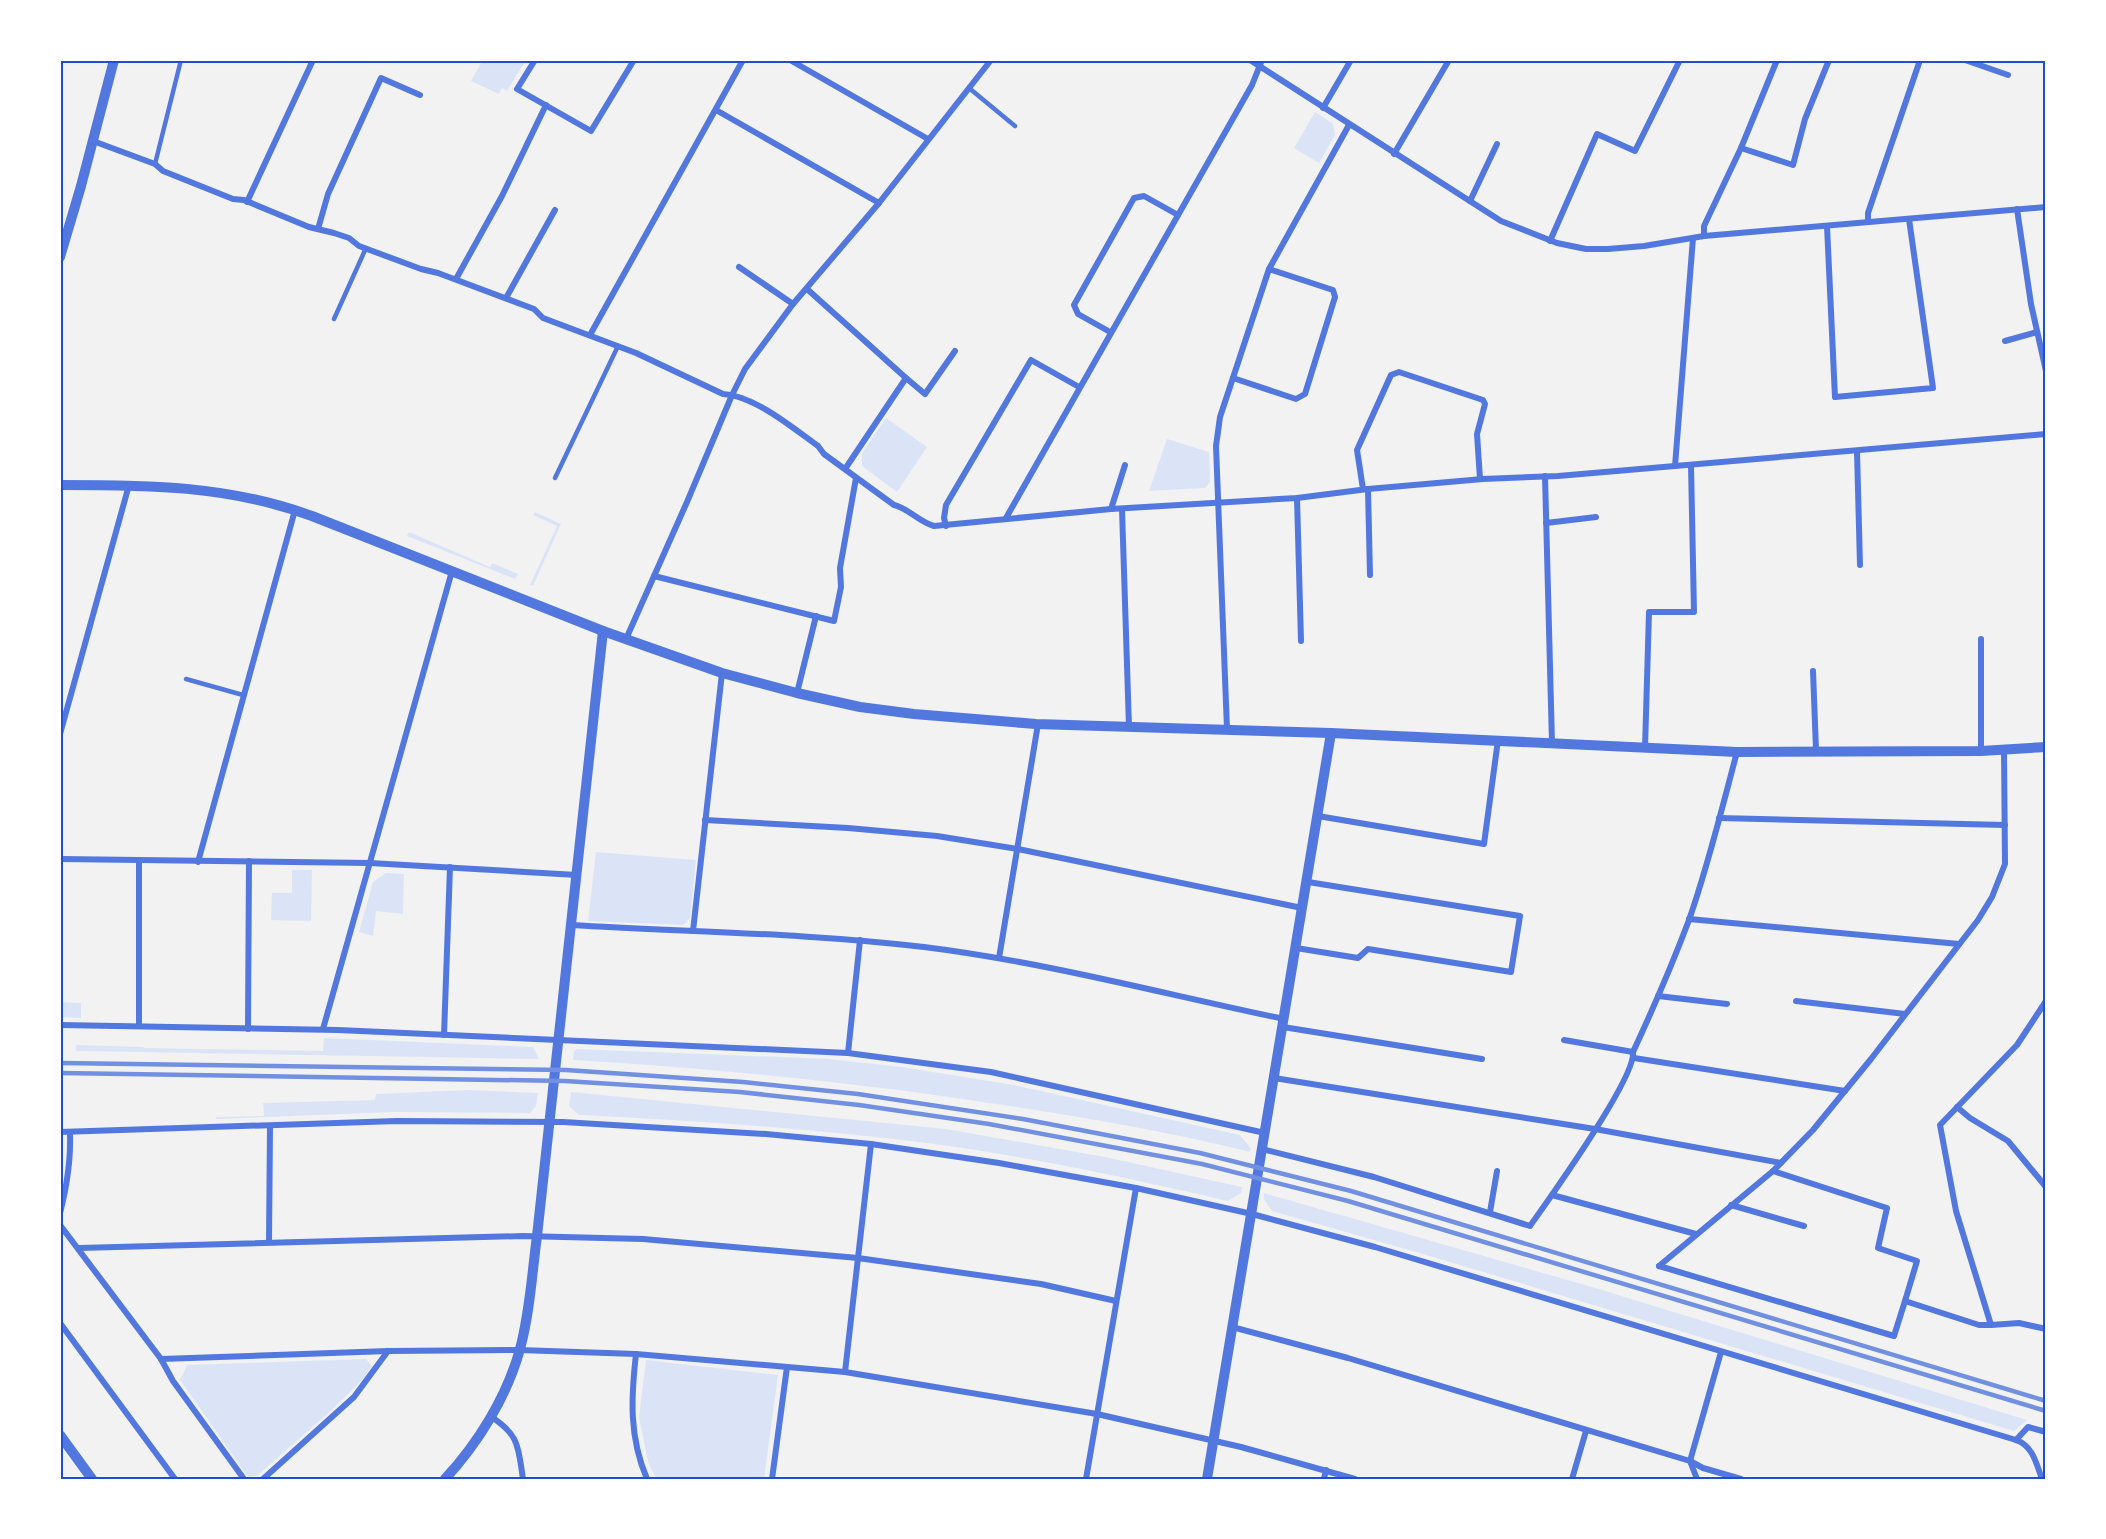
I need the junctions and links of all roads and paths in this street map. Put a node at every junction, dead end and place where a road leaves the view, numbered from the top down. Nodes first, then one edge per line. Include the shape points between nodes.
1 (114, 60) edge
2 (181, 60) edge
3 (313, 60) edge
4 (535, 60) edge
5 (634, 60) edge
6 (743, 60) edge
7 (790, 60) edge
8 (991, 60) edge
9 (1250, 60) edge
10 (1351, 60) edge
11 (1449, 60) edge
12 (1680, 60) edge
13 (1777, 60) edge
14 (1829, 60) edge
15 (1920, 60) edge
16 (1965, 60) edge
17 (1260, 63) edge
18 (2008, 75) dead end
19 (969, 88) junction
20 (420, 95) dead end
21 (546, 105) junction
22 (1323, 108) junction
23 (716, 110) junction
24 (1348, 125) junction
25 (1015, 126) dead end
26 (928, 139) junction
27 (92, 141) junction
28 (1497, 144) dead end
29 (1741, 148) junction
30 (1394, 154) junction
31 (155, 164) junction
32 (1470, 201) junction
33 (248, 202) junction
34 (879, 203) junction
35 (2046, 207) edge
36 (2017, 209) junction
37 (555, 210) dead end
38 (1178, 215) junction
39 (1909, 219) junction
40 (1868, 221) junction
41 (1827, 226) junction
42 (318, 229) junction
43 (1704, 236) junction
44 (63, 237) edge
45 (1693, 238) junction
46 (1550, 241) junction
47 (366, 248) junction
48 (60, 257) edge
49 (739, 267) dead end
50 (1269, 269) junction
51 (456, 279) junction
52 (807, 289) junction
53 (506, 298) junction
54 (793, 304) junction
55 (334, 320) dead end
56 (1110, 332) junction
57 (2037, 332) junction
58 (590, 335) junction
59 (2005, 341) dead end
60 (618, 346) junction
61 (955, 351) dead end
62 (2046, 371) edge
63 (906, 378) junction
64 (1233, 378) junction
65 (1079, 387) junction
66 (732, 395) junction
67 (2046, 434) edge
68 (1857, 451) junction
69 (1125, 465) dead end
70 (1691, 465) junction
71 (1675, 466) junction
72 (845, 469) junction
73 (1545, 476) junction
74 (856, 477) junction
75 (555, 478) dead end
76 (1480, 479) junction
77 (60, 485) edge
78 (129, 485) junction
79 (1366, 489) junction
80 (1297, 498) junction
81 (1218, 504) junction
82 (1111, 509) junction
83 (1122, 509) junction
84 (295, 510) junction
85 (1596, 517) dead end
86 (1006, 518) junction
87 (1546, 523) junction
88 (946, 526) junction
89 (1860, 565) dead end
90 (452, 571) junction
91 (1370, 575) dead end
92 (654, 576) junction
93 (816, 616) junction
94 (603, 631) junction
95 (626, 639) junction
96 (1981, 639) dead end
97 (1301, 641) dead end
98 (1813, 671) dead end
99 (722, 673) junction
100 (186, 679) dead end
101 (797, 693) junction
102 (243, 694) junction
103 (1038, 724) junction
104 (1129, 727) junction
105 (1227, 729) junction
106 (1331, 733) junction
107 (60, 734) edge
108 (1498, 740) junction
109 (1552, 743) junction
110 (2046, 747) edge
111 (1645, 748) junction
112 (1815, 750) junction
113 (2004, 750) junction
114 (1981, 751) junction
115 (1737, 752) junction
116 (1318, 816) junction
117 (1719, 818) junction
118 (705, 820) junction
119 (2005, 825) junction
120 (1018, 849) junction
121 (60, 860) edge
122 (139, 860) junction
123 (249, 861) junction
124 (198, 862) junction
125 (370, 863) junction
126 (450, 867) junction
127 (577, 875) junction
128 (1308, 882) junction
129 (1303, 908) junction
130 (1689, 919) junction
131 (571, 926) junction
132 (693, 931) junction
133 (860, 940) junction
134 (1959, 944) junction
135 (1296, 948) junction
136 (999, 958) junction
137 (1658, 996) junction
138 (1796, 1001) dead end
139 (2046, 1001) edge
140 (1727, 1004) dead end
141 (1905, 1014) junction
142 (1284, 1023) junction
143 (60, 1025) edge
144 (139, 1026) junction
145 (248, 1029) junction
146 (323, 1029) junction
147 (444, 1035) junction
148 (559, 1039) junction
149 (1564, 1040) dead end
150 (848, 1053) junction
151 (1634, 1055) junction
152 (1482, 1059) dead end
153 (1274, 1078) junction
154 (1845, 1091) junction
155 (1957, 1107) junction
156 (549, 1122) junction
157 (270, 1126) junction
158 (1595, 1129) junction
159 (60, 1132) edge
160 (70, 1132) junction
161 (1265, 1133) junction
162 (871, 1144) junction
163 (1262, 1149) junction
164 (1781, 1163) junction
165 (1497, 1171) dead end
166 (1773, 1171) junction
167 (2046, 1187) edge
168 (1136, 1188) junction
169 (1552, 1195) junction
170 (1731, 1205) junction
171 (1490, 1212) junction
172 (60, 1213) edge
173 (1251, 1214) junction
174 (60, 1225) edge
175 (1804, 1226) dead end
176 (1696, 1234) junction
177 (537, 1236) junction
178 (268, 1242) junction
179 (79, 1248) junction
180 (858, 1258) junction
181 (1116, 1301) junction
182 (1905, 1301) junction
183 (60, 1323) edge
184 (1990, 1325) junction
185 (1232, 1327) junction
186 (2046, 1329) edge
187 (519, 1350) junction
188 (388, 1351) junction
189 (1721, 1352) junction
190 (636, 1354) junction
191 (161, 1359) junction
192 (786, 1367) junction
193 (845, 1372) junction
194 (1097, 1414) junction
195 (490, 1416) junction
196 (1586, 1431) junction
197 (2046, 1432) edge
198 (60, 1435) edge
199 (1213, 1440) junction
200 (2016, 1440) junction
201 (1690, 1461) junction
202 (1326, 1470) junction
203 (92, 1479) edge
204 (175, 1479) edge
205 (244, 1479) edge
206 (263, 1479) edge
207 (445, 1479) edge
208 (523, 1479) edge
209 (647, 1479) edge
210 (772, 1479) edge
211 (779, 1479) edge
212 (1086, 1479) edge
213 (1207, 1479) edge
214 (1324, 1479) edge
215 (1355, 1479) edge
216 (1572, 1479) edge
217 (1697, 1479) edge
218 (1741, 1479) edge
219 (2042, 1479) edge

1 - 27 street
2 - 31 lane
3 - 33 street
4 - 21 street via 517,89
5 - 21 street via 591,131
6 - 23 street
7 - 26 street
8 - 19 street
9 - 17 street
10 - 22 street
11 - 30 street
12 - 46 street via 1635,151 1597,134
13 - 29 street
14 - 29 street via 1805,119 1793,165
15 - 40 street
16 - 18 street
17 - 22 street
17 - 38 street via 1252,85
19 - 25 lane
19 - 26 street
20 - 42 street via 381,78 328,194
21 - 51 street
22 - 24 street
23 - 34 street
23 - 58 street
24 - 30 street
24 - 50 street
26 - 34 street
27 - 31 street
27 - 44 street
28 - 32 street
29 - 43 street via 1704,226
30 - 32 street
31 - 33 street via 163,171 233,200
32 - 46 street via 1501,221
33 - 42 street
34 - 52 street
35 - 36 street
36 - 39 street
36 - 57 street
37 - 53 street
38 - 56 street
38 - 56 street via 1144,196 1134,198 1074,305 1078,314
39 - 40 street
39 - 41 street via 1933,388 1834,397
40 - 41 street
41 - 43 street
42 - 47 street via 349,238
43 - 45 street
44 - 48 street
45 - 46 street via 1608,249 1586,249
45 - 71 street
47 - 51 street
47 - 55 lane
49 - 54 street
50 - 64 street
50 - 64 street via 1332,290 1335,297 1305,394 1296,399
51 - 53 street
52 - 54 street
52 - 63 street
53 - 58 street via 534,309 543,318
54 - 66 street via 745,369
56 - 65 street
57 - 59 street
57 - 62 street
58 - 60 street
60 - 66 street
60 - 75 lane
61 - 63 street via 925,394
63 - 72 street
64 - 81 street via 1220,417 1216,446
65 - 86 street
65 - 88 street via 1031,360 946,505
66 - 72 street via 773,415
66 - 92 street
67 - 68 street
68 - 70 street
68 - 89 street
69 - 82 street
70 - 71 street
70 - 111 street via 1694,612 1649,612
71 - 73 street
72 - 74 street
73 - 76 street
73 - 87 street
74 - 88 street via 920,521
74 - 93 street via 834,621
76 - 79 street
76 - 79 street via 1477,434 1483,400 1399,372 1391,375 1357,450
77 - 78 street
78 - 84 street via 196,488
78 - 107 street
79 - 80 street
79 - 91 street
80 - 81 street
80 - 97 street
81 - 83 street
81 - 105 street
82 - 83 street
82 - 86 street
83 - 104 street
84 - 90 street
84 - 102 street
85 - 87 street
86 - 88 street
87 - 109 street
90 - 94 street
90 - 125 street
92 - 93 street
92 - 95 street
93 - 101 street
94 - 95 street
94 - 127 street
95 - 99 street
96 - 114 street
98 - 112 street
99 - 101 street
99 - 118 street
100 - 102 lane
101 - 103 street via 914,714
102 - 124 street
103 - 104 street
103 - 120 street
104 - 105 street
105 - 106 street
106 - 108 street
106 - 116 street
108 - 109 street
108 - 116 street via 1484,844
109 - 111 street
110 - 113 street
111 - 115 street
112 - 114 street
112 - 115 street
113 - 114 street
113 - 119 street
115 - 117 street
116 - 128 street
117 - 119 street
117 - 130 street
118 - 120 street via 858,828
118 - 132 street
119 - 134 street via 2005,864 1992,897
120 - 129 street
120 - 136 street
121 - 122 street
122 - 124 street
122 - 144 street
123 - 124 street
123 - 125 street
123 - 145 street
125 - 126 street
125 - 146 street
126 - 127 street
126 - 147 street
127 - 131 street
128 - 129 street
128 - 135 street via 1520,916 1512,972 1368,949 1358,958
129 - 135 street
130 - 134 street
130 - 137 street
131 - 132 street
131 - 148 street
132 - 133 street
133 - 136 street
133 - 150 street
134 - 141 street
135 - 142 street
136 - 142 street
137 - 140 street
137 - 151 street
138 - 141 street
139 - 155 street via 2017,1045
141 - 154 street
142 - 152 street
142 - 153 street
143 - 144 street
144 - 145 street
145 - 146 street
146 - 147 street
147 - 148 street
148 - 150 street
148 - 156 street
149 - 151 street
150 - 161 street via 991,1072
151 - 154 street
151 - 158 street
153 - 158 street
153 - 161 street
154 - 164 street
155 - 167 street via 2008,1141
155 - 184 street via 1940,1125 1956,1211
156 - 157 street via 397,1121
156 - 162 street
156 - 177 street
157 - 160 street
157 - 178 street
158 - 164 street
158 - 169 street
159 - 160 street
160 - 172 street via 71,1158
161 - 163 street
162 - 168 street
162 - 180 street
163 - 171 street
163 - 173 street
164 - 166 street
165 - 171 street
166 - 170 street
166 - 182 street via 1887,1208 1878,1248 1917,1261
168 - 173 street
168 - 181 street
169 - 171 street via 1530,1226
169 - 176 street
170 - 175 street
170 - 176 street
173 - 185 street
173 - 189 street
174 - 179 street
176 - 182 street via 1659,1266 1894,1336
177 - 178 street
177 - 180 street via 643,1239
177 - 187 street
178 - 179 street
179 - 191 street
180 - 181 street via 1041,1284
180 - 193 street
181 - 194 street
182 - 184 street
183 - 204 street
184 - 186 street via 2019,1323
185 - 196 street
185 - 199 street
187 - 188 street
187 - 190 street
187 - 195 street
188 - 191 street
188 - 206 street via 354,1397
189 - 200 street
189 - 201 street
190 - 192 street
190 - 209 street via 634,1440
191 - 205 street
192 - 193 street
192 - 210 street
193 - 194 street
194 - 199 street
194 - 212 street
195 - 207 street
195 - 208 street via 516,1439
196 - 201 street
196 - 216 street
197 - 200 street via 2028,1427
198 - 203 street
199 - 202 street
199 - 213 street
200 - 219 street via 2032,1451
201 - 217 street
201 - 218 street
202 - 214 street
202 - 215 street
210 - 211 street

